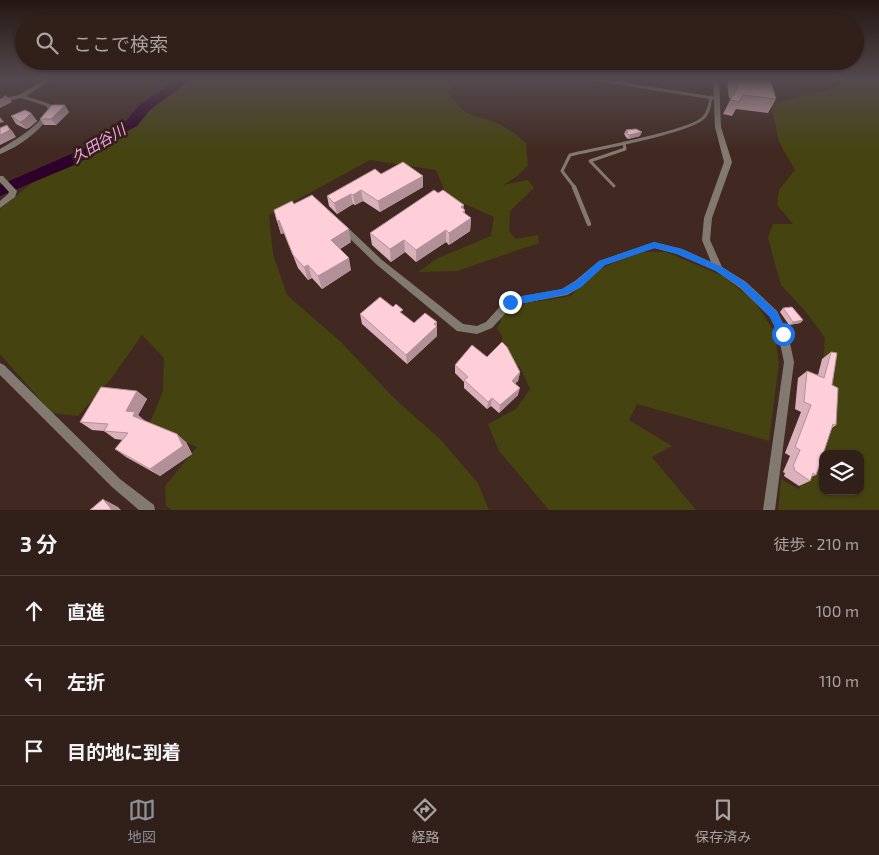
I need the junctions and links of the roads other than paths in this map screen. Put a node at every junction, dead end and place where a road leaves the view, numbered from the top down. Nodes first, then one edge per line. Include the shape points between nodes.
1 (41, 103) edge
2 (712, 103) edge
3 (715, 103) edge
4 (624, 143) junction
5 (0, 152) edge
6 (3, 180) edge
7 (614, 186) dead end
8 (13, 190) joint
9 (0, 206) edge
10 (337, 222) edge
11 (589, 224) dead end
12 (719, 269) junction
13 (0, 368) edge
14 (149, 510) edge
15 (769, 510) edge

1 - 5 street via 51,109 49,114 32,131
2 - 4 lane via 701,121
3 - 12 street via 728,162 708,218 706,240
4 - 7 lane via 625,150 590,161
4 - 11 lane via 570,156 562,171 576,190
6 - 8 street
8 - 9 street
10 - 12 street via 379,262 462,328 477,330 490,325 510,302 564,292 602,263 654,245 679,251
12 - 15 street via 743,285 774,314 783,334 789,362
13 - 14 street via 116,483

